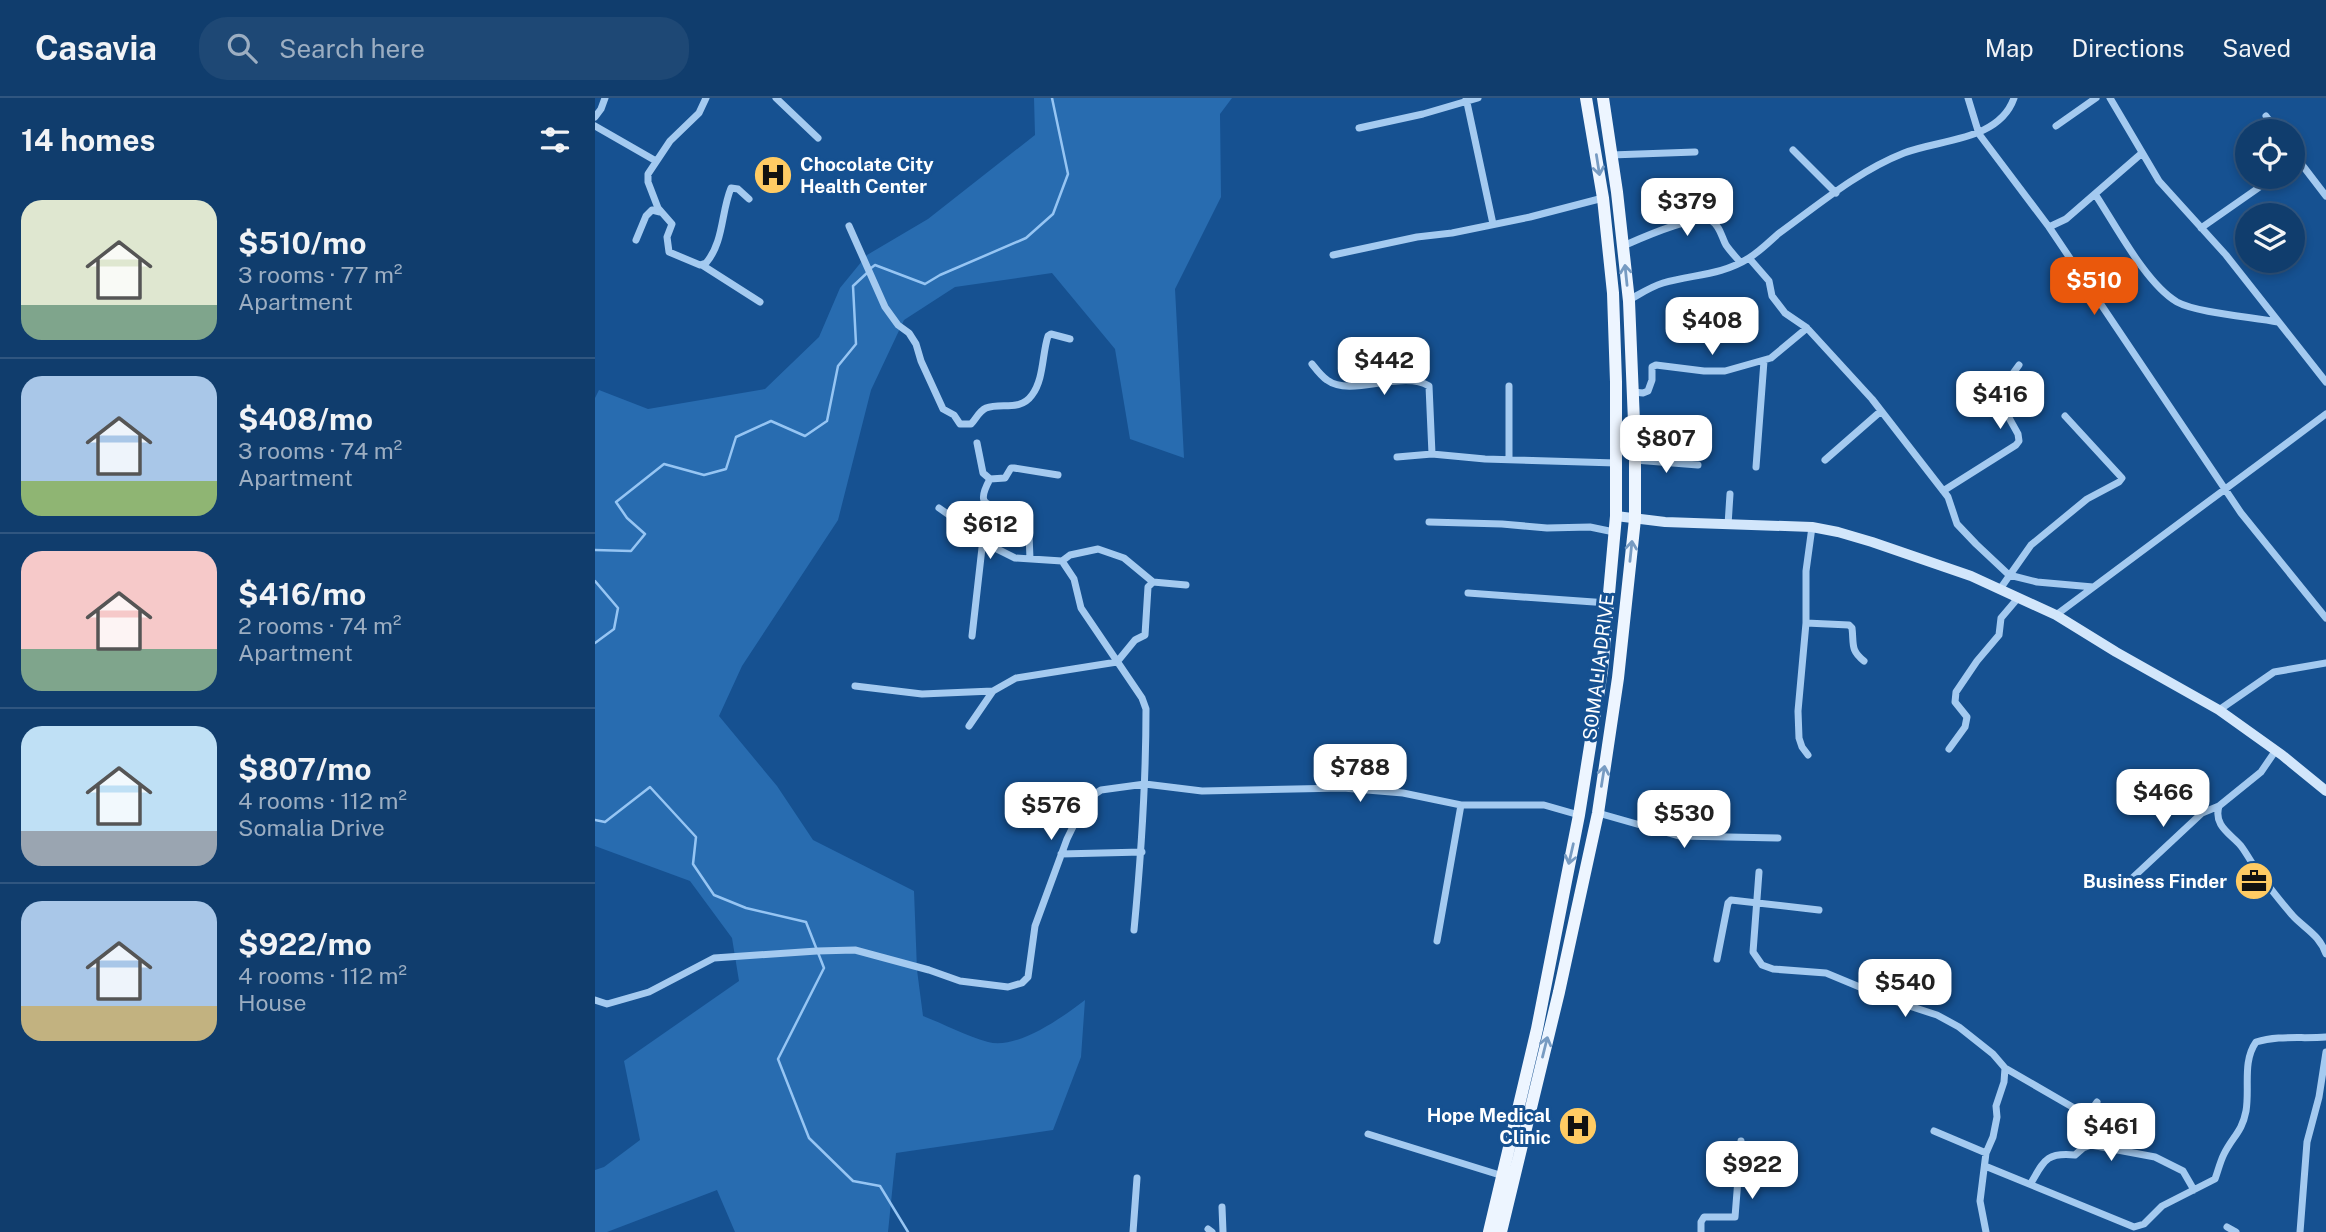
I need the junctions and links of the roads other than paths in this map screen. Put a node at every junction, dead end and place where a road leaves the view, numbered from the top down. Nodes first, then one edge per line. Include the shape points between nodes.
1 (604, 98) edge
2 (706, 98) edge
3 (776, 98) edge
4 (1478, 98) edge
5 (1586, 98) edge
6 (1603, 98) edge
7 (1968, 98) edge
8 (2014, 98) edge
9 (2096, 98) edge
10 (2110, 98) edge
11 (1466, 99) edge
12 (595, 102) edge
13 (2266, 116) dead end
14 (595, 117) edge
15 (2268, 119) edge
16 (595, 126) edge
17 (2056, 127) dead end
18 (1359, 128) dead end
19 (1979, 134) junction
20 (818, 138) dead end
21 (1793, 150) dead end
22 (1695, 152) dead end
23 (2142, 153) junction
24 (1611, 155) junction
25 (656, 160) junction
26 (2305, 173) edge
27 (2257, 189) edge
28 (1836, 193) junction
29 (2095, 194) junction
30 (2326, 196) edge
31 (1603, 198) junction
32 (749, 199) dead end
33 (660, 212) junction
34 (1493, 224) junction
35 (849, 226) dead end
36 (2049, 227) junction
37 (2201, 228) junction
38 (636, 240) dead end
39 (1623, 246) junction
40 (1333, 255) dead end
41 (1749, 258) junction
42 (1740, 262) junction
43 (702, 265) junction
44 (1629, 301) junction
45 (760, 302) dead end
46 (2279, 322) junction
47 (1807, 328) junction
48 (1070, 339) dead end
49 (1764, 361) junction
50 (1312, 364) dead end
51 (2019, 365) dead end
52 (2326, 382) edge
53 (1509, 386) dead end
54 (1633, 392) junction
55 (1881, 411) junction
56 (2326, 414) edge
57 (2065, 416) dead end
58 (977, 443) dead end
59 (1432, 454) junction
60 (1397, 457) dead end
61 (1509, 459) junction
62 (1635, 460) junction
63 (1825, 460) dead end
64 (1616, 463) junction
65 (1697, 464) dead end
66 (1756, 467) dead end
67 (1058, 475) dead end
68 (990, 479) junction
69 (2225, 489) junction
70 (1943, 491) junction
71 (1730, 494) dead end
72 (939, 508) dead end
73 (1616, 516) junction
74 (1635, 519) junction
75 (1429, 522) dead end
76 (1727, 525) junction
77 (1812, 527) junction
78 (1614, 532) junction
79 (983, 539) junction
80 (1030, 559) junction
81 (1062, 561) junction
82 (2009, 575) junction
83 (1153, 582) junction
84 (1186, 585) dead end
85 (2092, 587) junction
86 (2000, 589) junction
87 (1468, 593) dead end
88 (2018, 598) junction
89 (1608, 603) junction
90 (2056, 615) junction
91 (2326, 618) edge
92 (1806, 623) junction
93 (972, 636) dead end
94 (1864, 661) dead end
95 (1117, 662) junction
96 (2326, 663) edge
97 (855, 686) dead end
98 (993, 691) junction
99 (2219, 710) junction
100 (969, 726) dead end
101 (1949, 749) dead end
102 (2276, 750) junction
103 (1808, 755) dead end
104 (1145, 784) junction
105 (2326, 791) edge
106 (1461, 805) junction
107 (2219, 806) junction
108 (1598, 813) junction
109 (1579, 815) junction
110 (1778, 838) dead end
111 (1142, 852) junction
112 (1062, 854) junction
113 (1759, 872) dead end
114 (2127, 883) dead end
115 (1757, 903) junction
116 (1819, 910) dead end
117 (1134, 930) dead end
118 (1437, 941) dead end
119 (2326, 954) edge
120 (1717, 959) dead end
121 (595, 1000) edge
122 (2326, 1037) edge
123 (2326, 1052) edge
124 (2005, 1068) junction
125 (2097, 1102) dead end
126 (1934, 1131) dead end
127 (1369, 1134) dead end
128 (1741, 1141) dead end
129 (1986, 1153) junction
130 (1985, 1166) junction
131 (1503, 1176) junction
132 (1137, 1178) dead end
133 (2031, 1184) junction
134 (2195, 1190) junction
135 (1222, 1206) dead end
136 (2227, 1227) dead end
137 (1133, 1232) edge
138 (1223, 1232) edge
139 (1489, 1232) edge
140 (1501, 1232) edge
141 (1701, 1232) edge
142 (1986, 1232) edge
143 (2236, 1232) edge
144 (2300, 1232) edge

1 - 12 street
1 - 14 street
2 - 25 street
3 - 20 street
4 - 11 street
5 -> 31 main road, SOMALIA DRIVE
6 - 24 main road, SOMALIA DRIVE
7 - 19 street
8 - 19 street via 2002,117
9 - 17 street
10 - 23 street
11 - 18 street
11 - 34 street
13 - 15 street
16 - 25 street
19 - 28 street via 1917,148 1870,170
19 - 36 street
21 - 28 street
22 - 24 street
23 - 29 street
23 - 37 street via 2159,181
24 - 39 main road, SOMALIA DRIVE
25 - 33 street via 648,182
26 - 30 street
27 - 37 street
28 - 41 street
29 - 36 street
29 - 46 street via 2144,270 2177,302
31 - 34 street
31 - 64 main road, SOMALIA DRIVE via 1613,293
32 - 43 street via 731,188 717,244
33 - 38 street via 652,210 646,216
33 - 43 street via 672,223 667,237 669,253
34 - 40 street
35 - 48 street via 885,307 916,344 943,409 963,425 971,424 984,409 1017,406 1031,397 1048,336
36 - 69 street
37 - 46 street
39 - 42 street via 1676,225 1711,221
44 -> 39 main road, SOMALIA DRIVE
41 - 42 street
41 - 47 street via 1769,281 1772,296 1785,313
42 - 44 street via 1718,273 1664,283
43 - 45 street
44 - 54 main road, SOMALIA DRIVE
46 - 52 street
47 - 49 street
47 - 55 street
49 - 54 street via 1725,371 1656,365 1650,369 1648,391
49 - 66 street
50 - 59 street via 1336,384 1419,381 1429,386
51 - 70 street via 1998,398 2019,441
53 - 61 street
54 - 62 main road, SOMALIA DRIVE
55 - 63 street
55 - 70 street
56 - 69 street
57 - 82 street via 2122,478 2087,499 2031,545
58 - 68 street via 983,473
59 - 60 street
59 - 61 street
61 - 64 street
62 - 65 street
62 - 74 main road, SOMALIA DRIVE
64 - 73 main road, SOMALIA DRIVE
67 - 68 street via 1011,468 1005,478
68 - 80 street via 985,500 990,507 1009,513 1029,534
69 - 85 street
69 - 91 street
70 - 82 street via 1957,524
71 - 76 street
72 - 79 street
73 - 74 street
73 - 78 main road, SOMALIA DRIVE
74 - 76 street
108 -> 74 main road, SOMALIA DRIVE
75 - 78 street via 1590,527
76 - 77 street
77 - 86 street via 1906,553
77 - 92 street
78 - 89 main road, SOMALIA DRIVE
79 - 80 street via 1015,558
79 - 93 street
80 - 81 street
81 - 83 street via 1098,549 1124,558
81 - 95 street via 1074,579 1081,608
82 - 85 street
82 - 86 street
83 - 84 street
83 - 95 street via 1148,587 1145,635
85 - 90 street
86 - 88 street
87 - 89 street
88 - 90 street
88 - 101 street via 2001,618 1999,635 1955,692 1955,702 1967,717
89 - 109 main road, SOMALIA DRIVE
90 - 99 street
92 - 94 street via 1849,625 1855,654
92 - 103 street via 1798,720 1799,738
95 - 98 street via 1016,678
95 - 104 street via 1146,709
96 - 99 street via 2274,672
97 - 98 street via 922,694
98 - 100 street
99 - 102 street
102 - 105 street
102 - 107 street via 2261,772
104 - 106 street via 1202,791 1343,788 1403,793
104 - 111 street
104 - 112 street via 1101,790 1086,800
106 - 109 street via 1543,805
106 - 118 street
107 - 114 street via 2202,813
107 - 119 street via 2220,825 2296,919 2317,936
108 - 110 street via 1679,836
140 -> 108 main road, SOMALIA DRIVE
109 -> 131 main road, SOMALIA DRIVE
111 - 112 street
111 - 117 street
112 - 121 street via 1035,926 1028,977 1022,983 1008,987 960,981 855,950 817,951 713,958 649,992 607,1004
113 - 115 street
115 - 116 street
115 - 120 street via 1728,903
115 - 124 street via 1753,952 1762,965 1826,973 1937,1014 1959,1027
122 - 134 street via 2256,1042 2248,1064 2241,1130 2215,1179
123 - 144 street via 2307,1142
124 - 125 street via 2081,1112 2090,1112
124 - 129 street
126 - 129 street
127 - 131 street
128 - 141 street via 1735,1217 1704,1217
129 - 130 street
130 - 133 street
130 - 142 street via 1980,1201
131 - 139 main road, SOMALIA DRIVE
132 - 137 street
133 - 134 street via 2134,1227
133 - 134 street via 2045,1159 2075,1155 2091,1144 2155,1157 2183,1171
135 - 138 street
136 - 143 street

